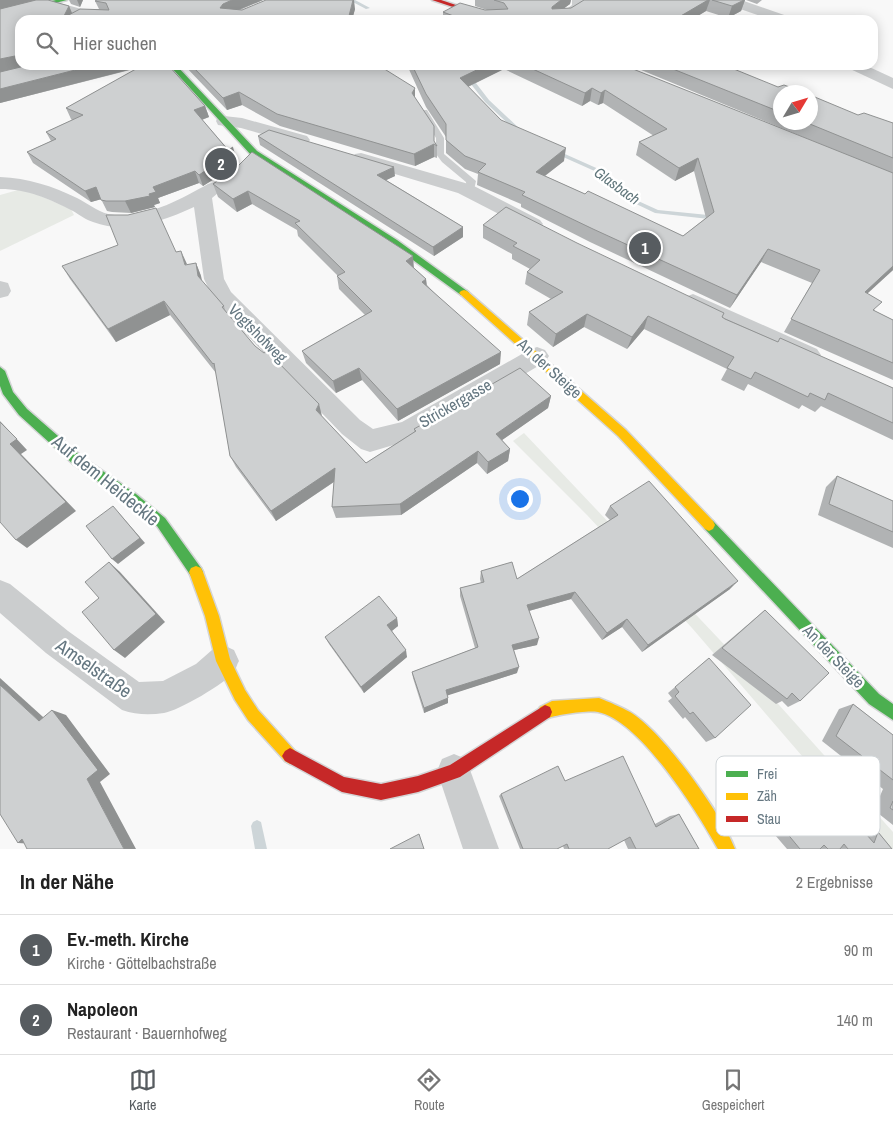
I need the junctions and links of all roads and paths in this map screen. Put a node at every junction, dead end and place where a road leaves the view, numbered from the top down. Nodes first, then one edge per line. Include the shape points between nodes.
1 (64, 0) edge
2 (435, 0) edge
3 (580, 0) edge
4 (728, 0) edge
5 (758, 0) edge
6 (49, 4) junction
7 (0, 15) edge
8 (88, 15) edge
9 (484, 15) edge
10 (566, 15) edge
11 (770, 15) edge
12 (776, 15) edge
13 (177, 70) edge
14 (864, 70) edge
15 (893, 84) edge
16 (418, 104) edge
17 (224, 122) junction
18 (316, 144) edge
19 (344, 152) edge
20 (228, 179) edge
21 (0, 183) edge
22 (470, 192) junction
23 (202, 195) junction
24 (548, 231) edge
25 (677, 294) edge
26 (536, 356) junction
27 (826, 363) edge
28 (0, 371) edge
29 (370, 441) joint
30 (0, 594) edge
31 (223, 661) junction
32 (893, 713) edge
33 (454, 771) junction
34 (716, 830) edge
35 (720, 836) edge
36 (481, 849) edge
37 (727, 849) edge

1 - 6 street
2 - 9 street
3 - 10 street via 578,7
4 - 11 street
5 - 12 street
6 - 7 street
6 - 8 street
13 - 17 street, An der Steige
14 - 15 street
16 - 22 lane via 440,138 440,154 471,181
17 - 18 street via 242,123
17 - 26 street, An der Steige via 249,159 394,242 453,283
19 - 22 street
20 - 23 street
21 - 23 street via 22,182 102,219 124,222 162,213
22 - 24 street
23 - 29 street, Vogtshofweg via 214,279 223,297 351,427
25 - 27 street
26 - 29 street, Strickergasse via 408,431
26 - 32 street, An der Steige via 622,433 874,699
28 - 31 street, Auf dem Heideckle via 8,394 23,412 77,460 161,522 194,568 212,616
30 - 31 street, Amselstraße via 57,642 134,698 166,697 207,675
31 - 33 street, Auf dem Heideckle via 253,715 291,757 342,784 381,792 418,784
33 - 34 street, Auf dem Heideckle via 552,708 599,705 626,718 652,740
33 - 36 street
35 - 37 street, Auf dem Heideckle

